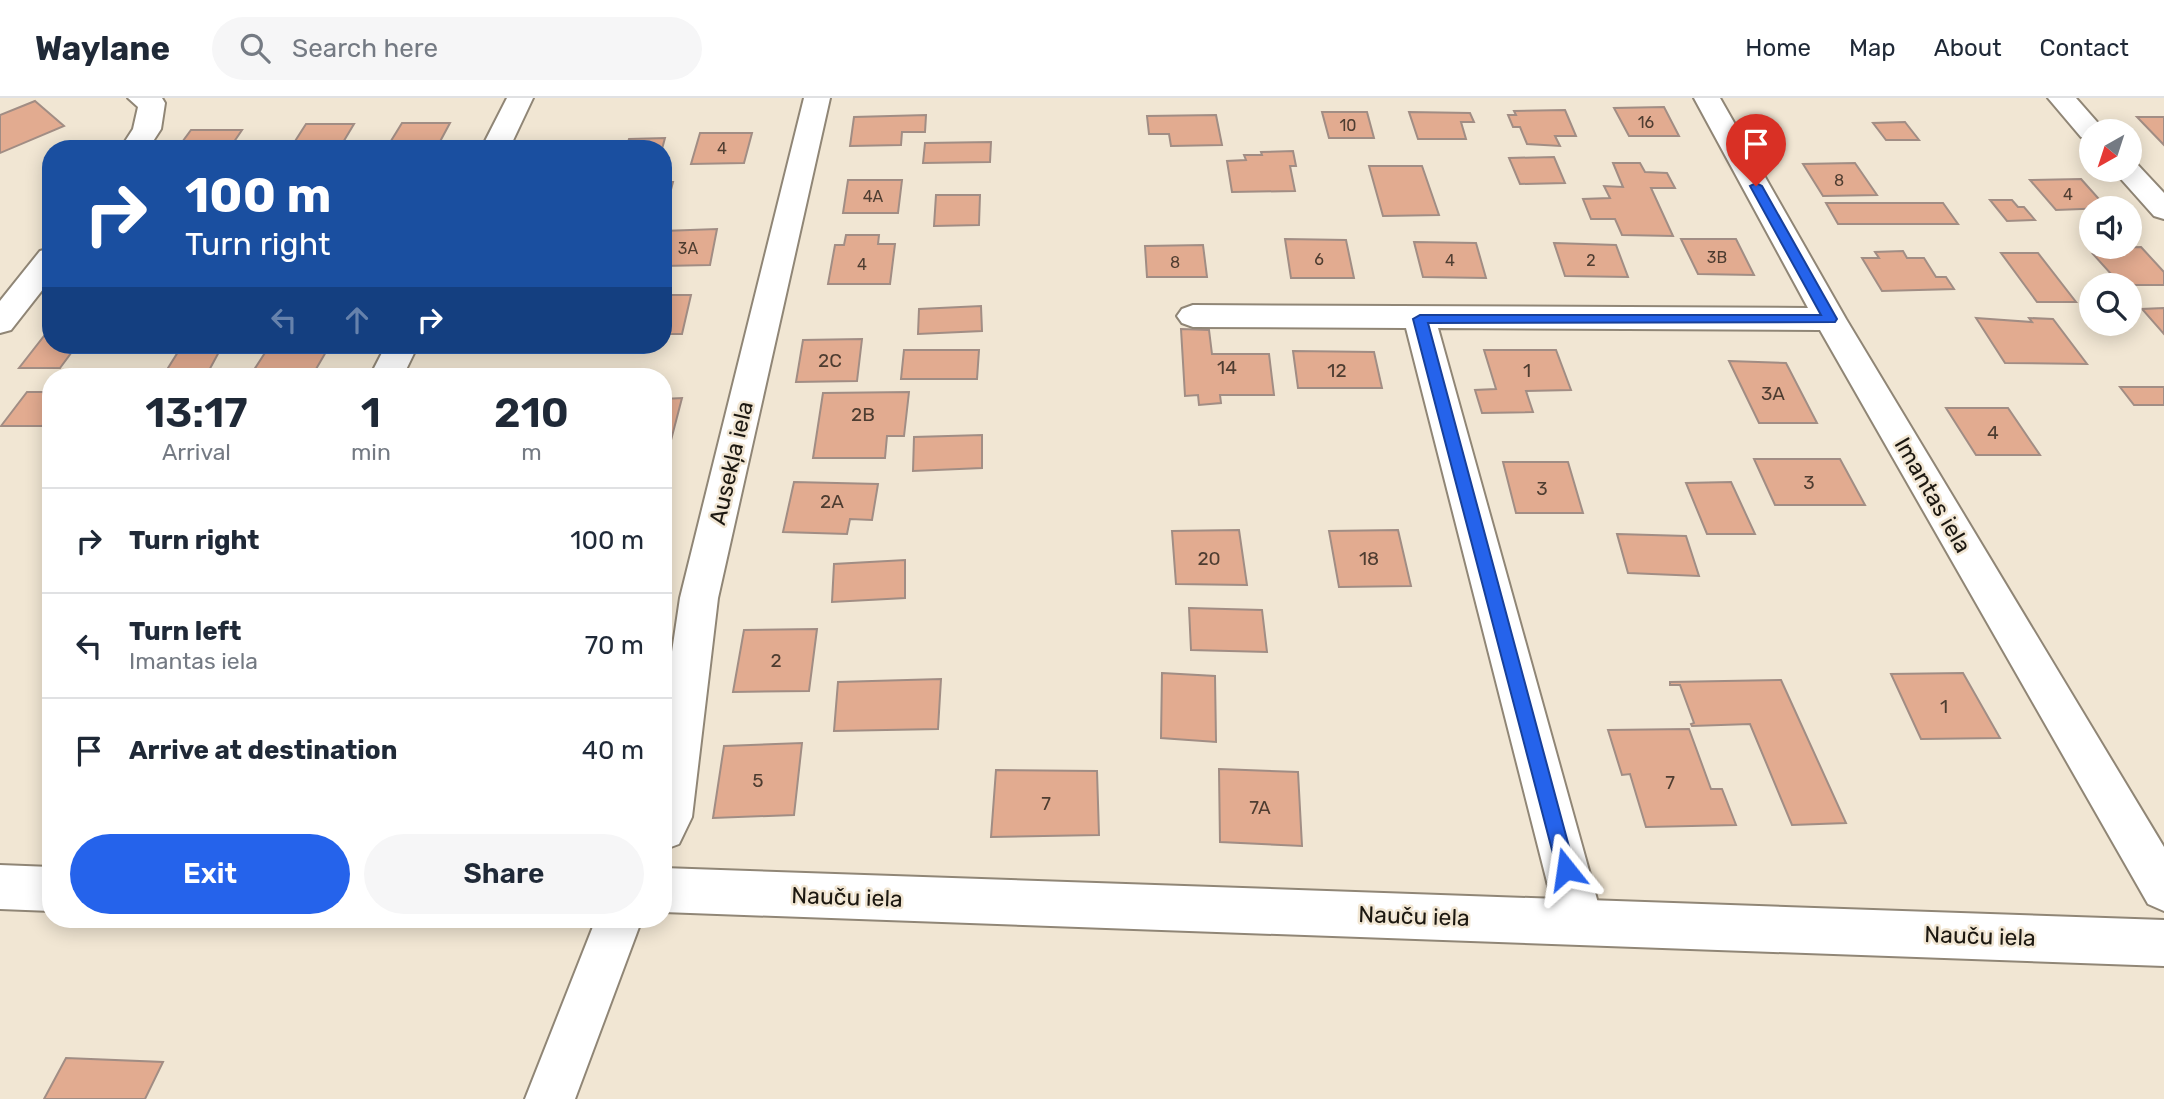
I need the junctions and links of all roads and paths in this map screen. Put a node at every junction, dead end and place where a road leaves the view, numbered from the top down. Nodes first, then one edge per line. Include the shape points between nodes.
1 (520, 98) edge
2 (817, 98) edge
3 (1707, 98) edge
4 (2061, 98) edge
5 (155, 100) edge
6 (2080, 119) edge
7 (140, 140) edge
8 (499, 140) edge
9 (2138, 182) edge
10 (2164, 210) edge
11 (42, 269) edge
12 (1193, 316) dead end
13 (1420, 319) junction
14 (1830, 319) junction
15 (0, 321) edge
16 (672, 802) edge
17 (0, 887) edge
18 (42, 889) edge
19 (2164, 889) edge
20 (672, 890) edge
21 (1580, 921) junction
22 (616, 928) edge
23 (2164, 943) edge
24 (550, 1099) edge

1 - 8 street
2 - 16 street, Ausekļa iela via 699,598
3 - 14 street, Imantas iela
4 - 6 street
5 - 7 street
9 - 10 street
11 - 15 street
12 - 13 street
13 - 14 street
13 - 21 street
14 - 19 street, Imantas iela
17 - 18 street
20 - 21 street, Nauču iela
21 - 23 street, Nauču iela
22 - 24 street

